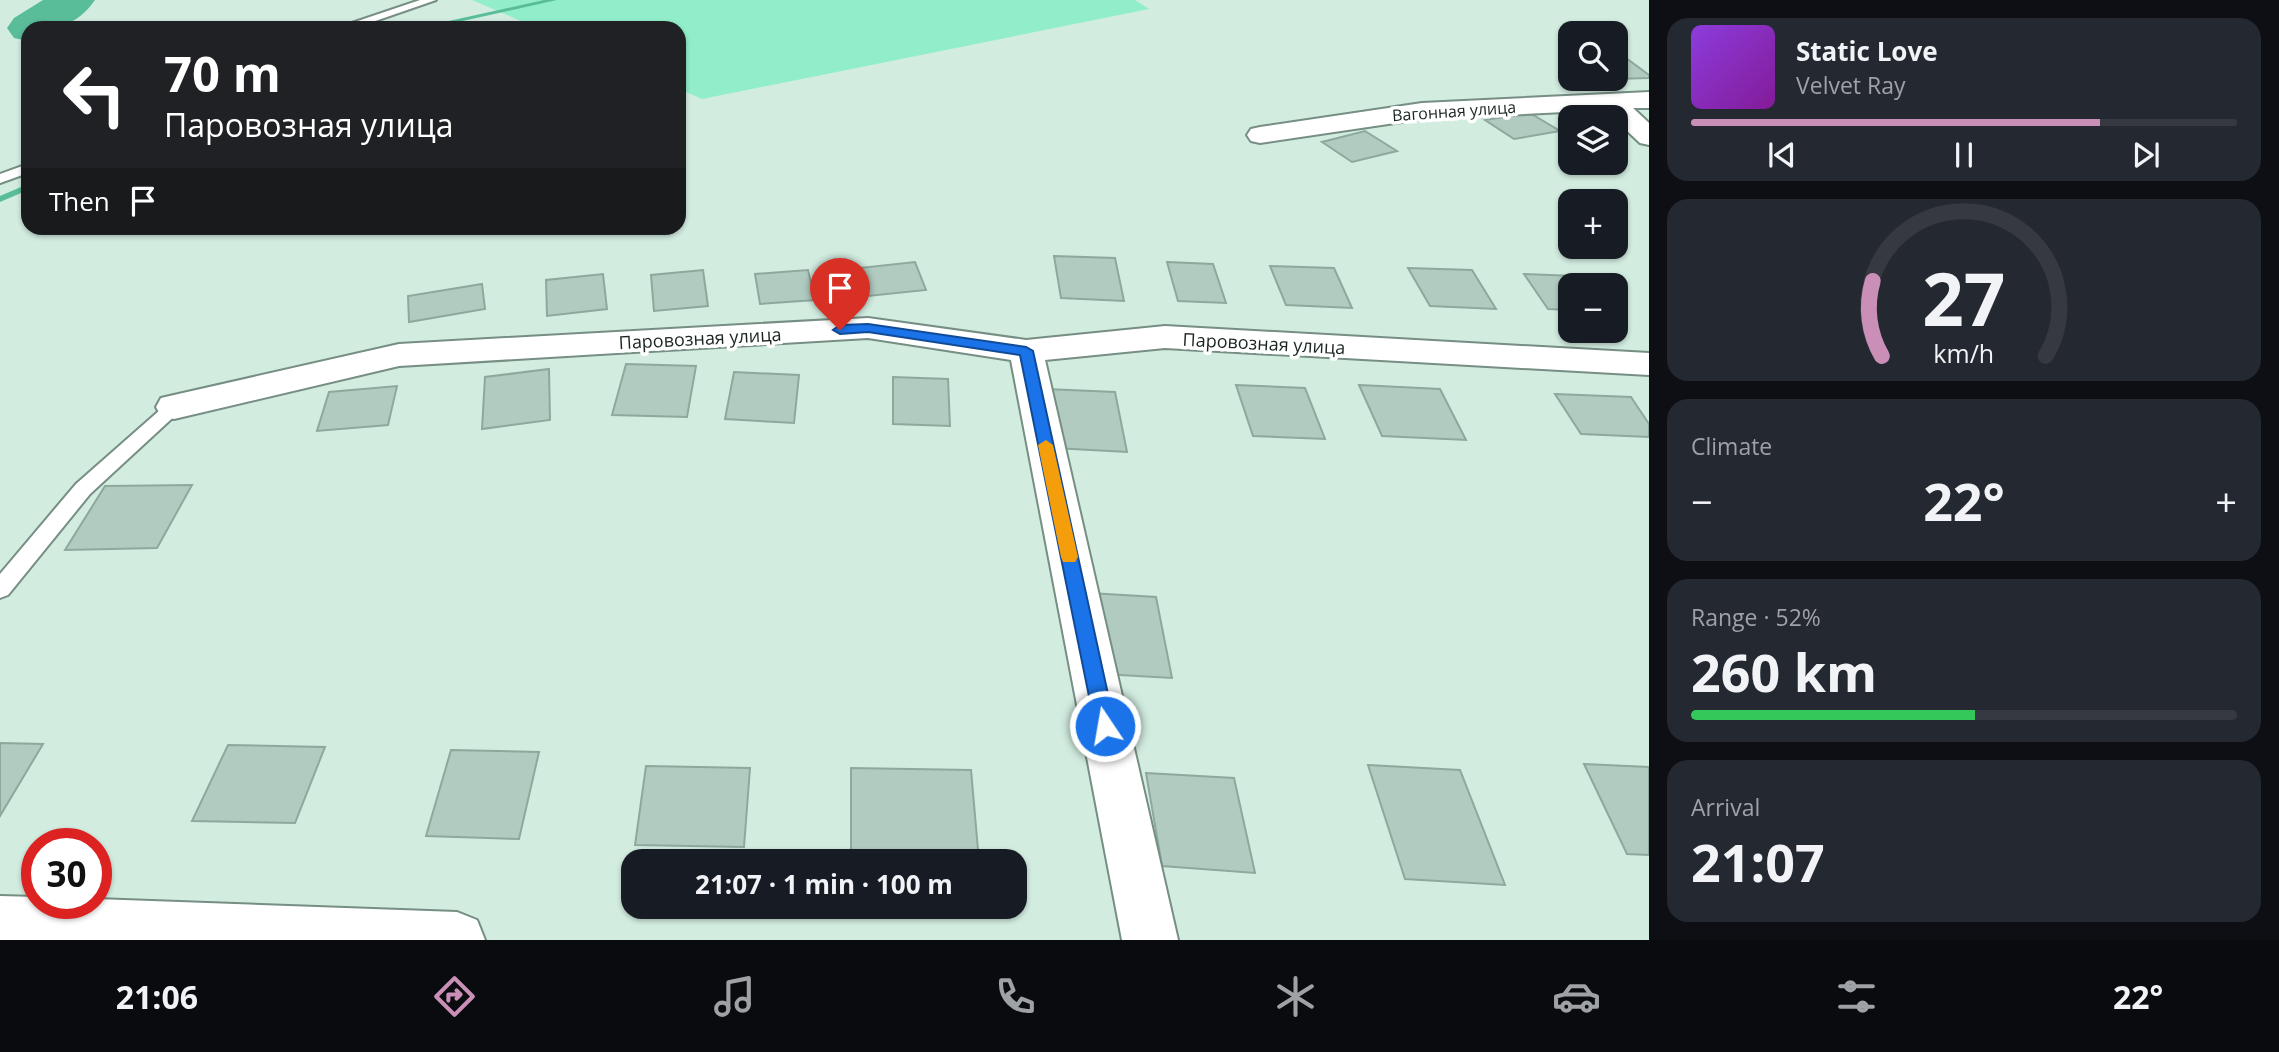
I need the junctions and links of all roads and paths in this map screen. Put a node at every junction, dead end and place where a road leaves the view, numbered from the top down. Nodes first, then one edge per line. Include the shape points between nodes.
1 (431, 0) edge
2 (365, 21) edge
3 (1649, 100) edge
4 (1610, 101) junction
5 (1260, 135) dead end
6 (1649, 137) edge
7 (21, 171) edge
8 (0, 179) edge
9 (1026, 351) junction
10 (1649, 364) edge
11 (174, 407) joint
12 (0, 589) edge
13 (0, 923) edge
14 (457, 940) edge
15 (1150, 940) edge

1 - 2 lane
3 - 4 street, Вагонная улица
4 - 5 street, Вагонная улица via 1422,110
4 - 6 street
7 - 8 lane
9 - 10 street, Паровозная улица via 1165,338
9 - 11 street, Паровозная улица via 868,328 400,355
9 - 15 street
11 - 12 lane via 83,489
13 - 14 street

